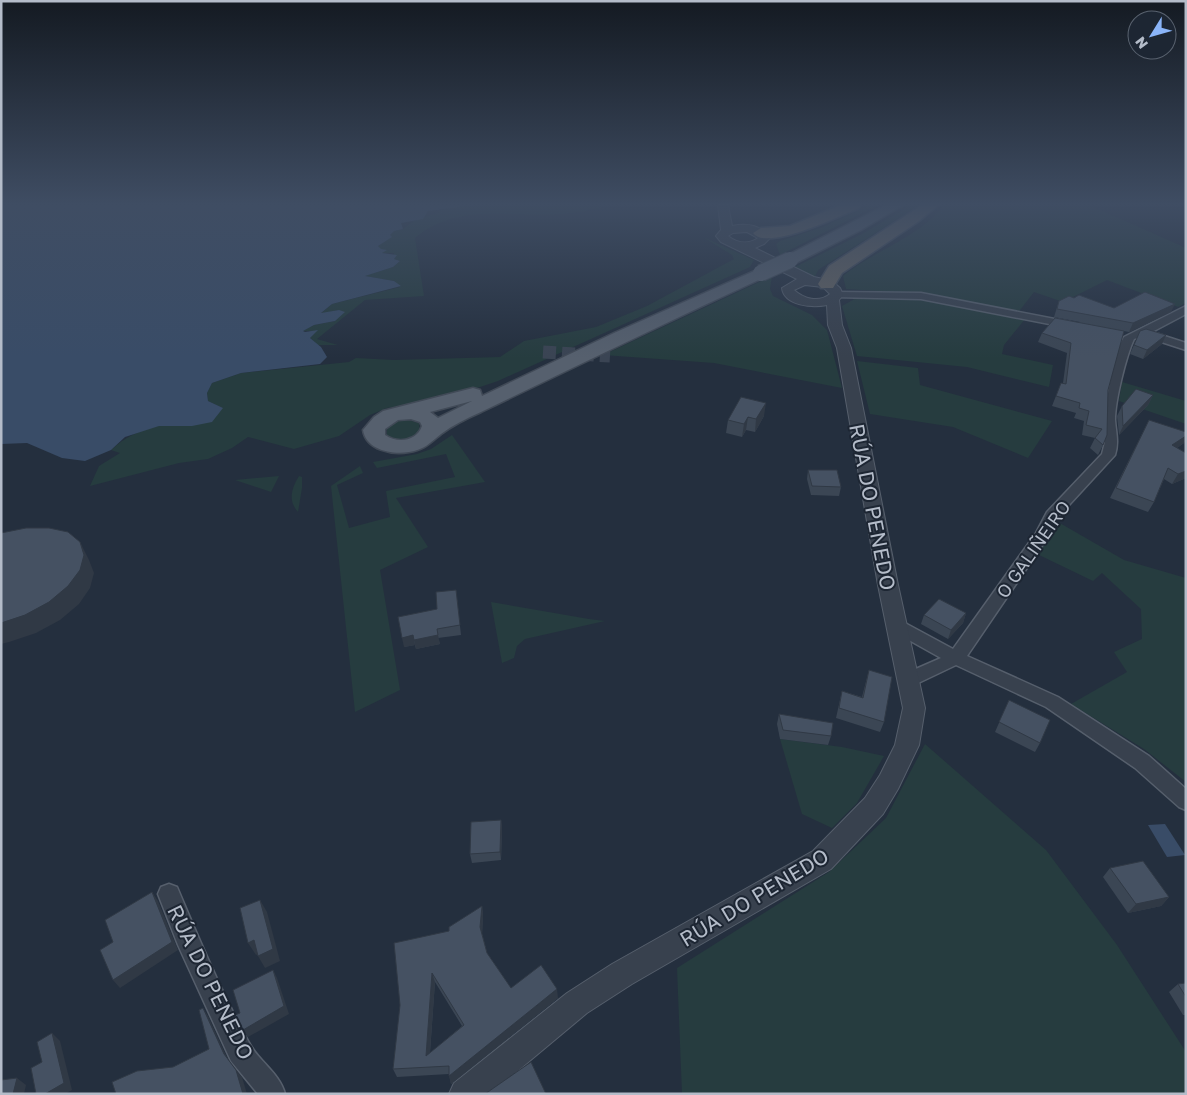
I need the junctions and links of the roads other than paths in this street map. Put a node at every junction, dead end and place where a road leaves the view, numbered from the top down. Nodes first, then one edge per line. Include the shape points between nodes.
1 (753, 256) edge
2 (763, 256) edge
3 (802, 256) edge
4 (855, 256) edge
5 (787, 264) junction
6 (766, 266) junction
7 (810, 280) junction
8 (791, 284) junction
9 (833, 293) junction
10 (804, 301) junction
11 (1186, 309) edge
12 (835, 325) junction
13 (1085, 328) edge
14 (1131, 335) junction
15 (620, 337) junction
16 (1186, 347) edge
17 (404, 413) junction
18 (432, 431) junction
19 (897, 626) junction
20 (956, 658) junction
21 (908, 680) junction
22 (1186, 801) edge
23 (169, 894) dead end
24 (273, 1094) edge
25 (283, 1094) edge
26 (465, 1094) edge

1 - 6 street
2 - 6 street
3 - 5 main road
4 - 9 highway via 835,270
5 - 6 main road, bridge
5 - 7 street
5 - 8 street
6 - 15 main road
7 - 8 street
7 - 9 street
8 - 10 street via 788,291 791,295
9 - 10 street via 817,302
9 - 12 street, RÚA DO PENEDO
9 - 13 street via 921,296
10 - 12 street
11 - 14 street
12 - 19 street, RÚA DO PENEDO via 844,348
14 - 16 street
14 - 20 street, O GALIÑEIRO via 1122,352 1109,419 1112,442 1108,455 1052,515 1043,534
15 - 17 main road via 466,397
15 - 18 main road via 454,416
17 - 18 main road via 427,418 431,421
17 - 18 main road via 387,417 379,423 374,434 378,440 388,445 406,446 423,441
19 - 20 street
19 - 21 street, RÚA DO PENEDO
20 - 21 street
20 - 22 street via 1052,702 1142,762
21 - 26 street, RÚA DO PENEDO via 914,708 907,746 874,806 822,860 592,993
23 - 24 street, RÚA DO PENEDO via 240,1052
24 - 25 street, RÚA DO PENEDO

